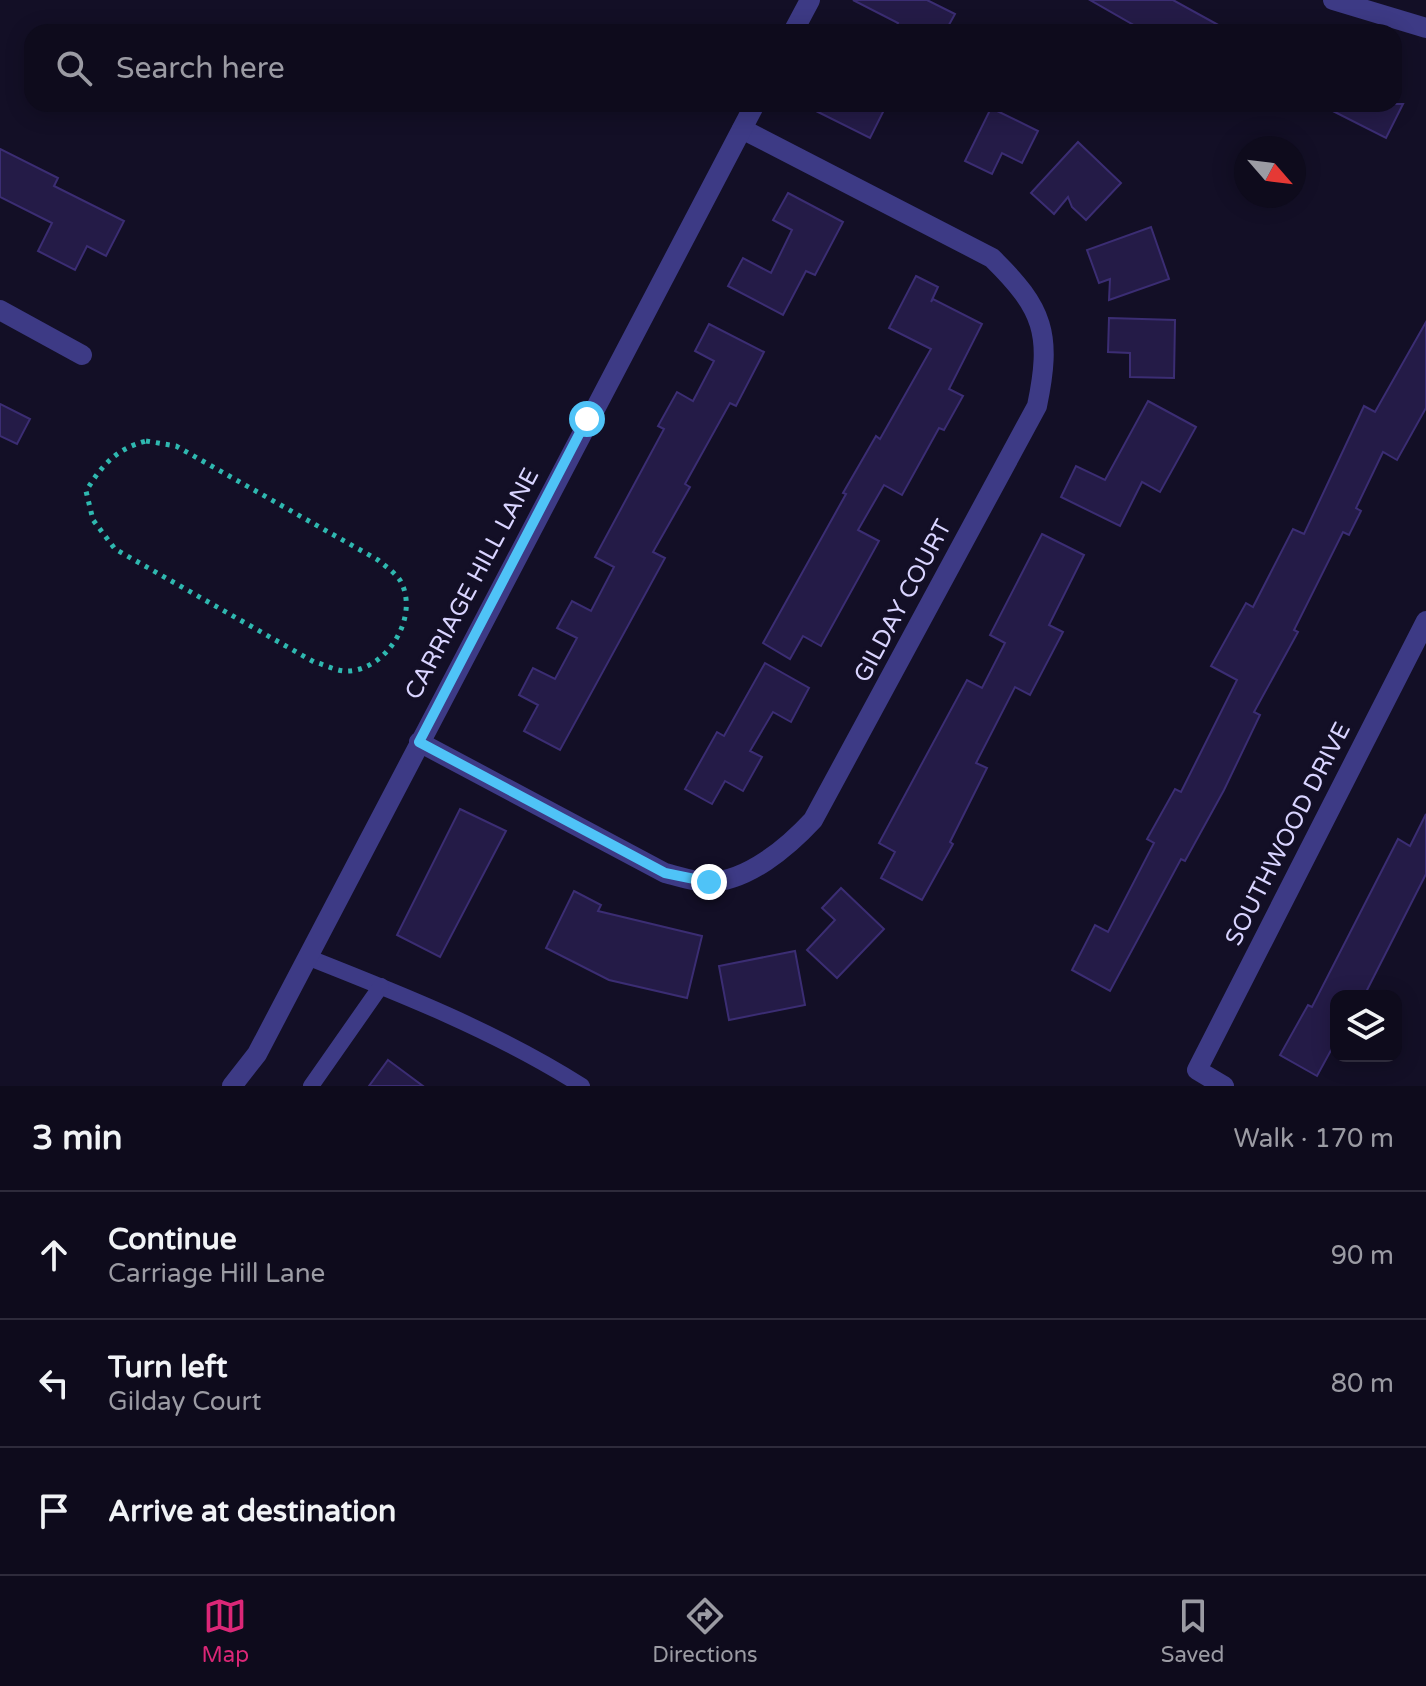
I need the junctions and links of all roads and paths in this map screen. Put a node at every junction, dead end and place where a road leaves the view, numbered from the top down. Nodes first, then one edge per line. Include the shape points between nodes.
1 (810, 0) edge
2 (1333, 0) edge
3 (797, 24) edge
4 (1426, 28) edge
5 (751, 112) edge
6 (742, 129) junction
7 (0, 310) edge
8 (82, 355) dead end
9 (378, 560) joint
10 (1426, 621) edge
11 (419, 742) junction
12 (307, 957) junction
13 (381, 986) junction
14 (232, 1086) edge
15 (311, 1086) edge
16 (582, 1086) edge
17 (1224, 1086) edge

1 - 3 street
2 - 4 street
5 - 6 street, CARRIAGE HILL LANE
6 - 11 street, CARRIAGE HILL LANE
6 - 11 street, GILDAY COURT via 992,258 1024,289 1038,318 1046,361 1037,406 813,820 788,846 752,869 709,882 665,873
7 - 8 street
9 - 9 path via 176,446 146,441 123,447 86,491 93,520 115,549 314,662 344,671 373,664 395,642 407,615 401,581
10 - 17 street, SOUTHWOOD DRIVE via 1197,1070
11 - 12 street, CARRIAGE HILL LANE
12 - 13 lane
12 - 14 street, CARRIAGE HILL LANE via 257,1054
13 - 15 lane
13 - 16 lane via 549,1065

